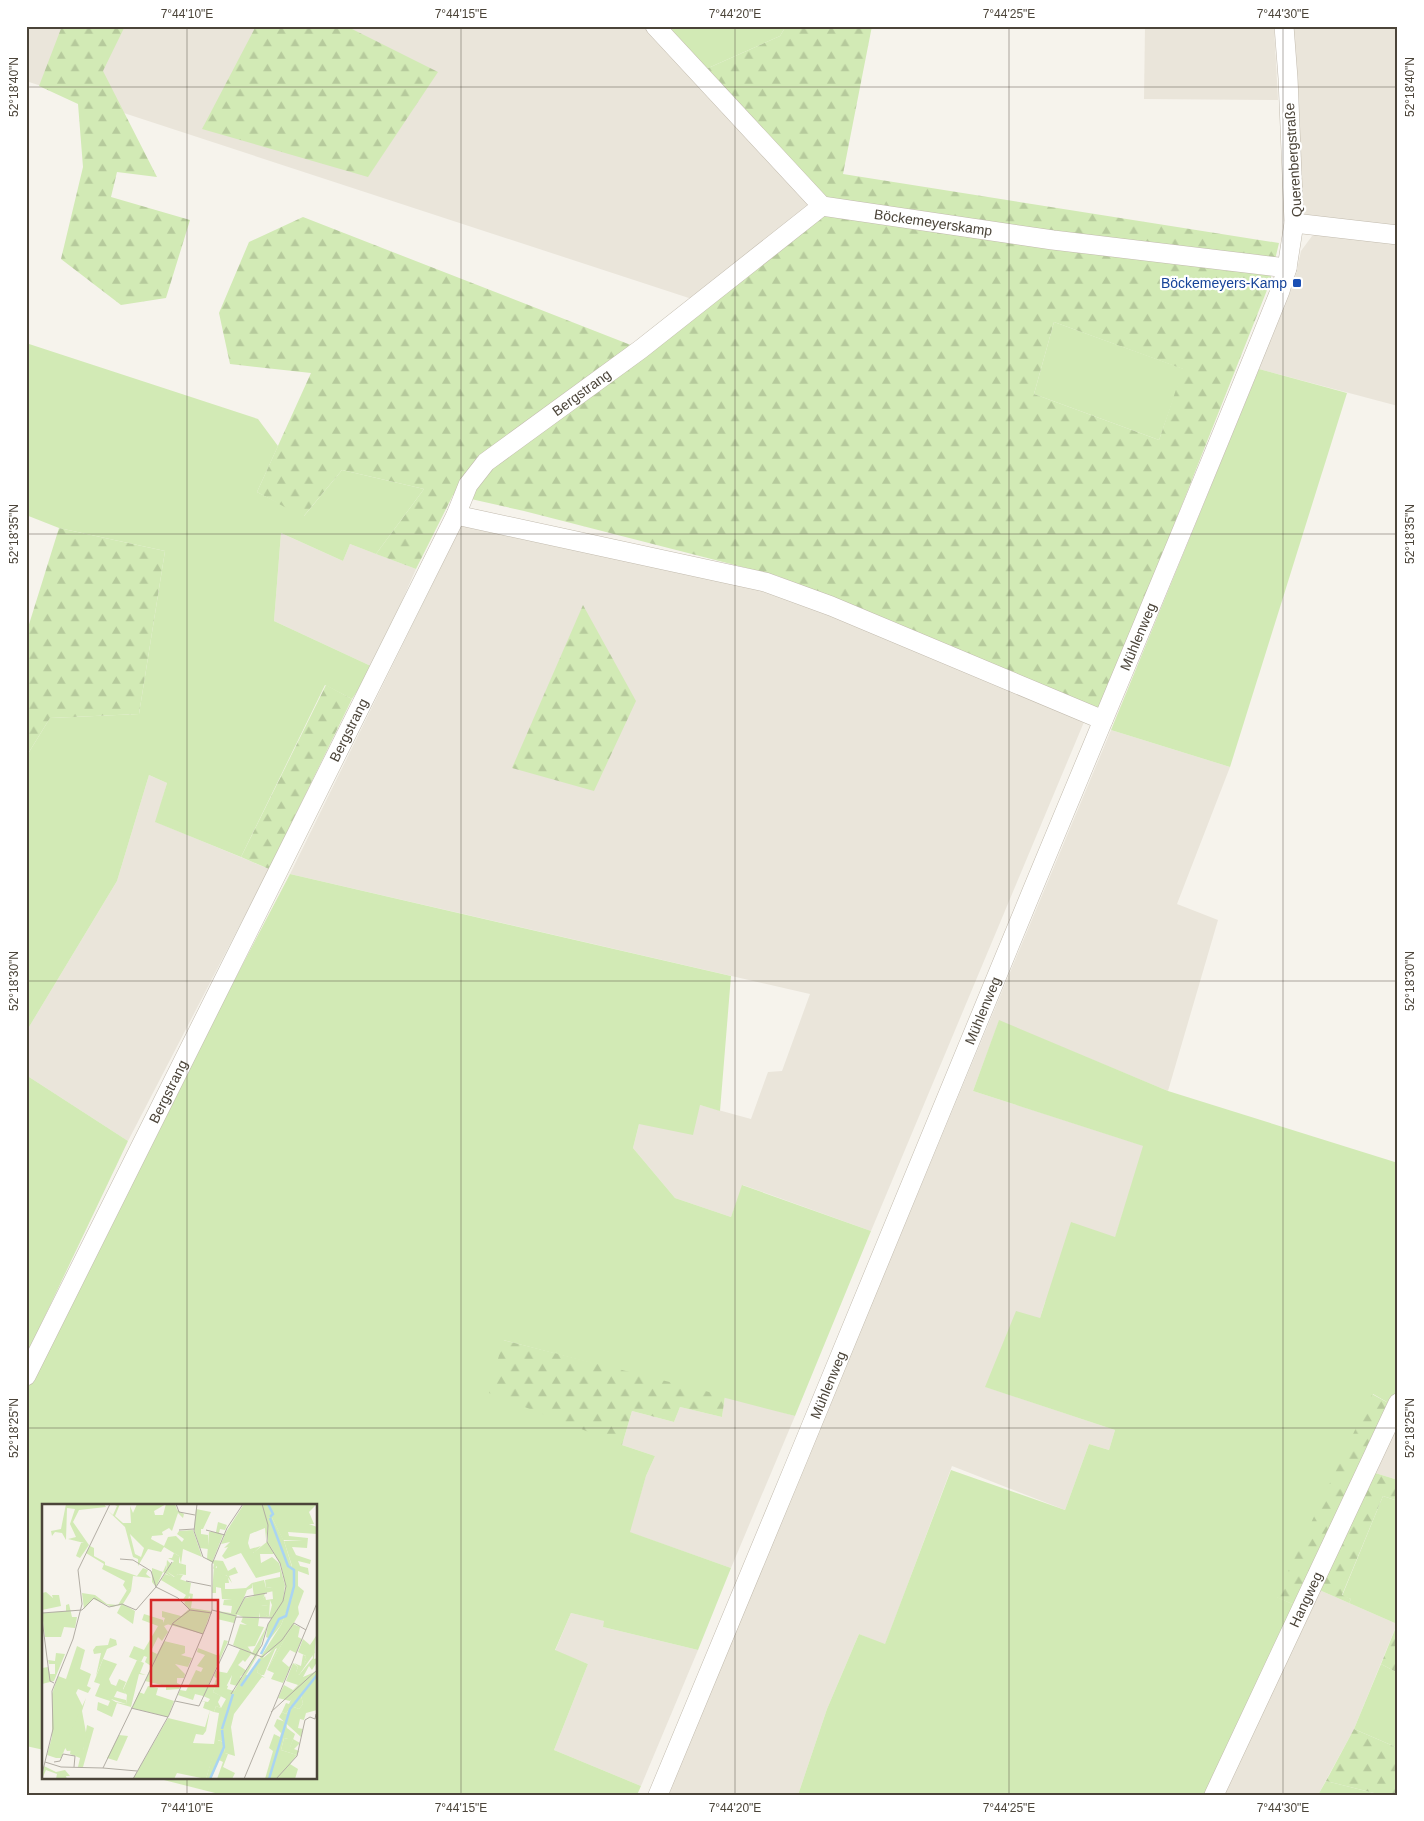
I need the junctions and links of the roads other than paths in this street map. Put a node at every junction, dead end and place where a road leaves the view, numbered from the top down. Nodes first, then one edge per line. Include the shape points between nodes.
1 (654, 26) edge
2 (1284, 26) edge
3 (822, 206) junction
4 (1294, 223) junction
5 (1398, 235) edge
6 (1287, 268) junction
7 (456, 515) junction
8 (1103, 720) junction
9 (26, 1376) edge
10 (1398, 1403) edge
11 (658, 1795) edge
12 (1214, 1795) edge

1 - 3 street
2 - 4 street, Querenbergstraße
3 - 6 street, Böckemeyerskamp via 1054,240
3 - 7 street, Bergstrang via 641,349 486,462 468,486
4 - 5 street, Querenbergstraße
4 - 6 street, Mühlenweg
6 - 8 street, Mühlenweg via 1207,473
7 - 8 street via 765,582 831,606
7 - 9 street, Bergstrang
8 - 11 street, Mühlenweg
10 - 12 street, Hangweg

